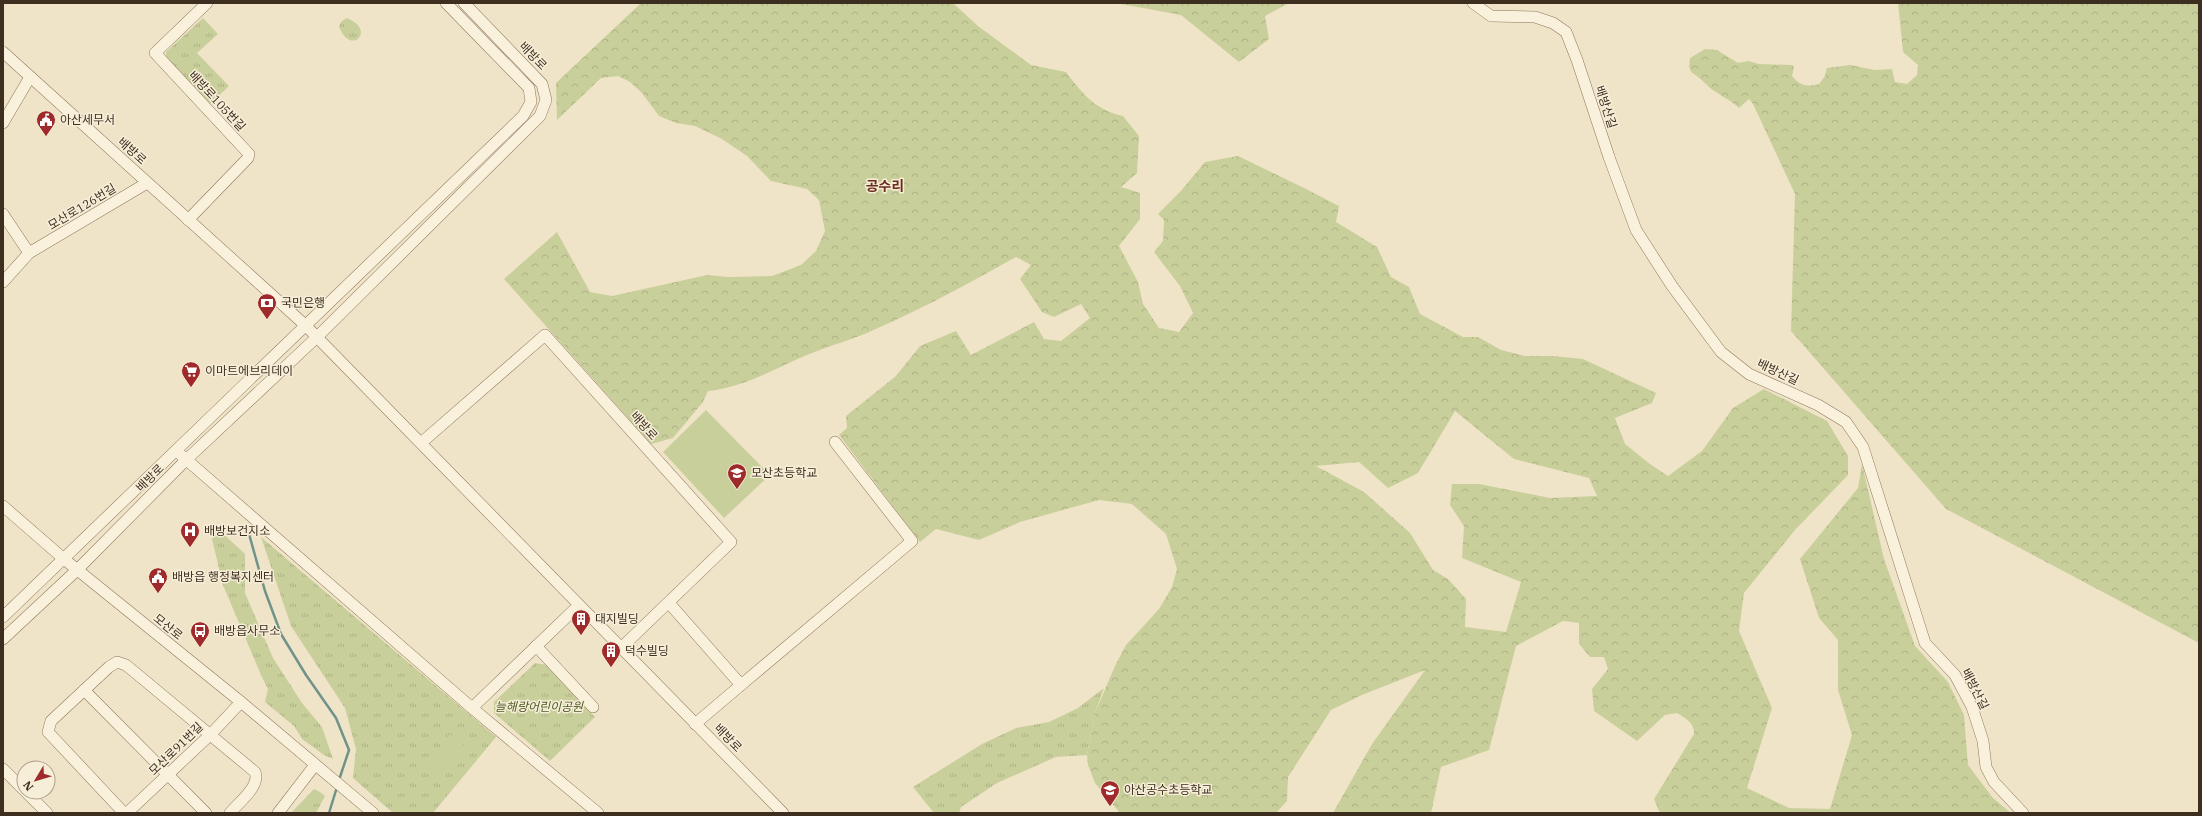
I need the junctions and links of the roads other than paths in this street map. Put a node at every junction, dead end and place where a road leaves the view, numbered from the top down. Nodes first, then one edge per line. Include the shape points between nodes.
1 (207, 3) edge
2 (446, 3) edge
3 (464, 3) edge
4 (1473, 3) edge
5 (3, 52) edge
6 (30, 77) junction
7 (3, 123) edge
8 (147, 183) junction
9 (3, 214) edge
10 (188, 220) junction
11 (29, 253) junction
12 (3, 282) edge
13 (305, 325) junction
14 (317, 337) junction
15 (835, 442) dead end
16 (421, 443) junction
17 (177, 450) junction
18 (186, 460) junction
19 (3, 506) edge
20 (64, 559) junction
21 (77, 570) junction
22 (669, 603) junction
23 (579, 605) junction
24 (3, 617) edge
25 (3, 639) edge
26 (536, 646) junction
27 (621, 648) junction
28 (741, 685) junction
29 (84, 690) junction
30 (241, 702) junction
31 (594, 707) dead end
32 (472, 708) junction
33 (695, 724) junction
34 (211, 734) junction
35 (318, 768) junction
36 (4, 771) edge
37 (168, 775) junction
38 (16, 782) edge
39 (34, 800) edge
40 (47, 813) edge
41 (125, 813) edge
42 (206, 813) edge
43 (230, 813) edge
44 (278, 813) edge
45 (373, 813) edge
46 (598, 813) edge
47 (783, 813) edge
48 (2023, 813) edge

1 - 10 street, 배방로105번길 via 155,53 248,154 248,158
2 - 13 street, 배방로 via 529,88 531,102 523,116
3 - 14 street, 배방로 via 542,84 546,100 540,116
4 - 48 street, 배방산길 via 1491,16 1535,17 1566,32 1636,230 1672,286 1721,352 1748,374 1818,405 1846,422 1863,447 1925,644 1955,675 1972,707 1983,741 1986,767 1994,782
5 - 6 street, 배방로
6 - 7 street
6 - 8 street, 배방로
8 - 10 street, 배방로
8 - 11 street, 모산로126번길
9 - 11 street
10 - 13 street, 배방로
11 - 12 street, 모산로126번길
13 - 14 street, 배방로
13 - 17 street, 배방로
14 - 16 street, 배방로
14 - 18 street, 배방로
15 - 28 street via 912,541
16 - 22 street, 배방로 via 545,335 731,542
16 - 23 street, 배방로
17 - 18 street
17 - 20 street, 배방로
18 - 21 street, 배방로
18 - 32 street
19 - 20 street, 모산로
20 - 21 street, 모산로
20 - 24 street, 배방로
21 - 25 street, 배방로
21 - 30 street, 모산로
22 - 27 street, 배방로
22 - 28 street
23 - 26 street
23 - 27 street, 배방로
26 - 31 street
26 - 32 street
27 - 33 street, 배방로
28 - 33 street
29 - 34 street via 117,662 126,665
29 - 37 street
29 - 41 street via 51,721 48,732
30 - 34 street, 모산로91번길
30 - 35 street, 모산로
32 - 46 street
33 - 47 street, 배방로
34 - 37 street, 모산로91번길
34 - 43 street via 256,772 257,776 255,784
35 - 44 street
35 - 45 street, 모산로
36 - 38 street
37 - 41 street, 모산로91번길
37 - 42 street
39 - 40 street

